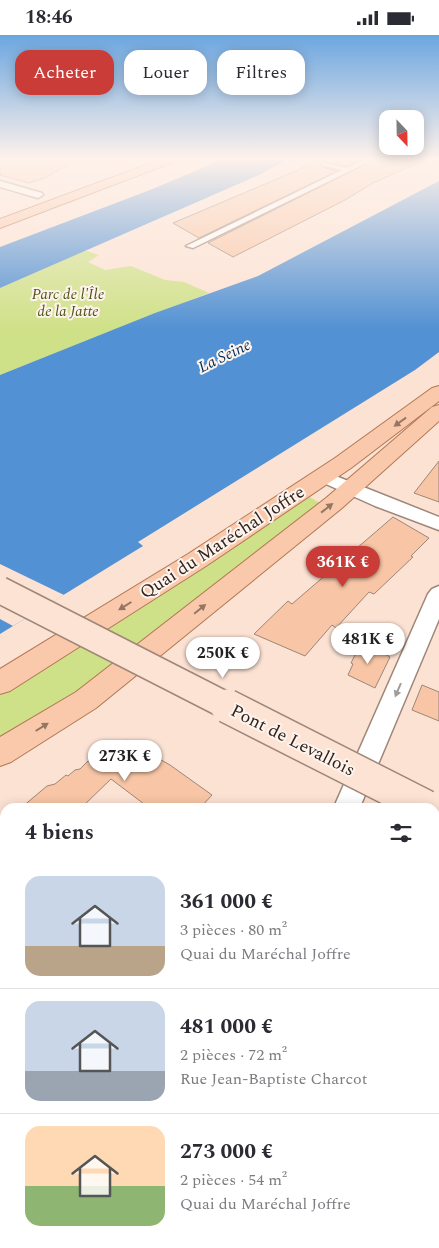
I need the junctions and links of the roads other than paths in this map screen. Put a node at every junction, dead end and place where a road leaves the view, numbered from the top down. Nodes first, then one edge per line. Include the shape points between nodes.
1 (22, 216) edge
2 (253, 216) edge
3 (0, 224) edge
4 (190, 246) dead end
5 (439, 392) edge
6 (439, 411) edge
7 (323, 476) junction
8 (352, 488) junction
9 (439, 524) edge
10 (0, 590) edge
11 (439, 594) edge
12 (0, 683) edge
13 (0, 753) edge
14 (349, 803) edge
15 (418, 803) edge

1 - 3 main road
2 - 4 street
5 -> 7 main road, Quai du Maréchal Joffre
6 - 8 main road, Quai du Maréchal Joffre
7 - 8 street
7 -> 12 main road, Quai du Maréchal Joffre via 197,560
8 - 9 street
13 -> 8 main road, Quai du Maréchal Joffre via 86,700
10 - 15 main road, Pont de Levallois, bridge
11 -> 14 street

